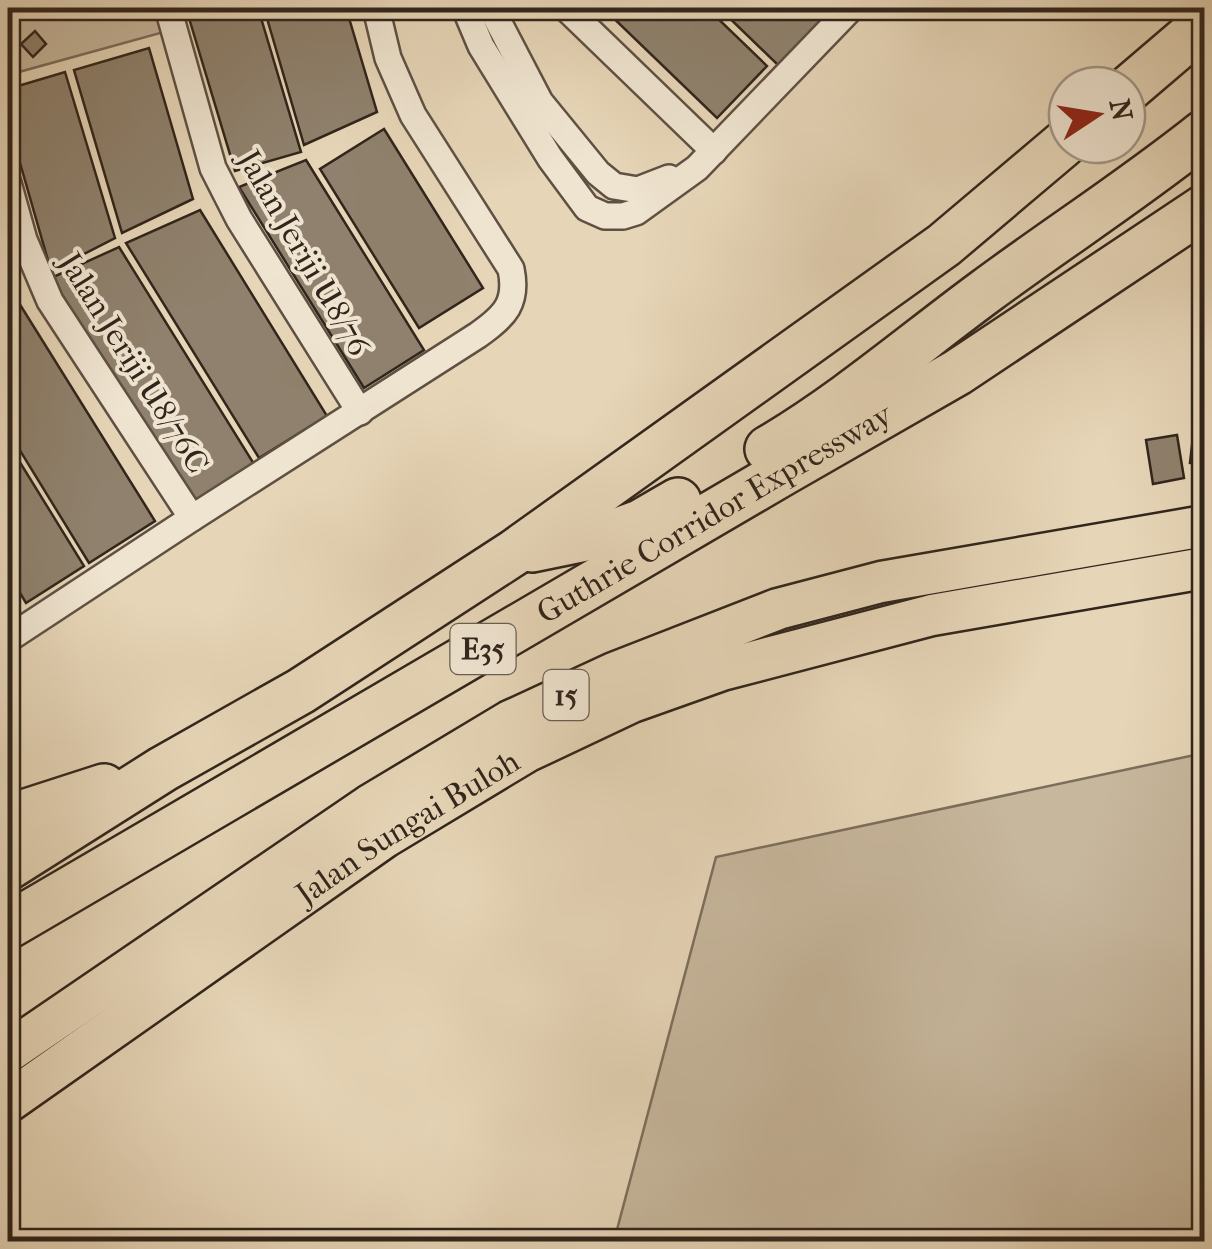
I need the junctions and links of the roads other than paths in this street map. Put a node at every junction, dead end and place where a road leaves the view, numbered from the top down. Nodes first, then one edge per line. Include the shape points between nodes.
1 (168, 8) edge
2 (376, 8) edge
3 (465, 8) edge
4 (491, 8) edge
5 (566, 8) edge
6 (851, 8) edge
7 (1204, 25) edge
8 (1147, 73) edge
9 (1204, 132) edge
10 (1047, 158) edge
11 (706, 159) junction
12 (8, 183) edge
13 (1204, 208) edge
14 (360, 412) junction
15 (192, 518) junction
16 (1204, 526) edge
17 (515, 552) junction
18 (1204, 568) edge
19 (8, 607) edge
20 (15, 634) edge
21 (164, 769) junction
22 (8, 818) edge
23 (8, 867) edge
24 (8, 926) edge
25 (8, 1052) edge
26 (8, 1102) edge

1 - 14 street, Jalan Jeriji U8/76 via 220,186
2 - 14 street, Jalan Jeriji U8/76 via 413,116 507,262 514,287 491,326
3 - 11 street via 481,46 586,208 606,216 636,212
4 - 11 street via 540,102 614,186 638,190
5 - 11 street
6 - 11 street
7 - 8 highway
9 - 17 highway via 787,438 640,523
10 - 17 highway, Guthrie Corridor Expressway / E35 via 944,245
12 - 15 street, Jalan Jeriji U8/76C via 50,301
13 - 24 highway, Guthrie Corridor Expressway / E35 via 958,372
14 - 15 street, Jalan Jeriji U8/76
15 - 20 street, Jalan Jeriji U8/76
16 - 25 highway, Jalan Sungai Buloh / 15 via 881,582 778,609 614,673 510,721 370,804
17 - 21 highway, Guthrie Corridor Expressway / E35
18 - 26 highway, Jalan Sungai Buloh / 15 via 932,616 722,670 632,702 526,752 385,838
19 - 20 street
21 - 22 highway
21 - 23 highway, Guthrie Corridor Expressway / E35

